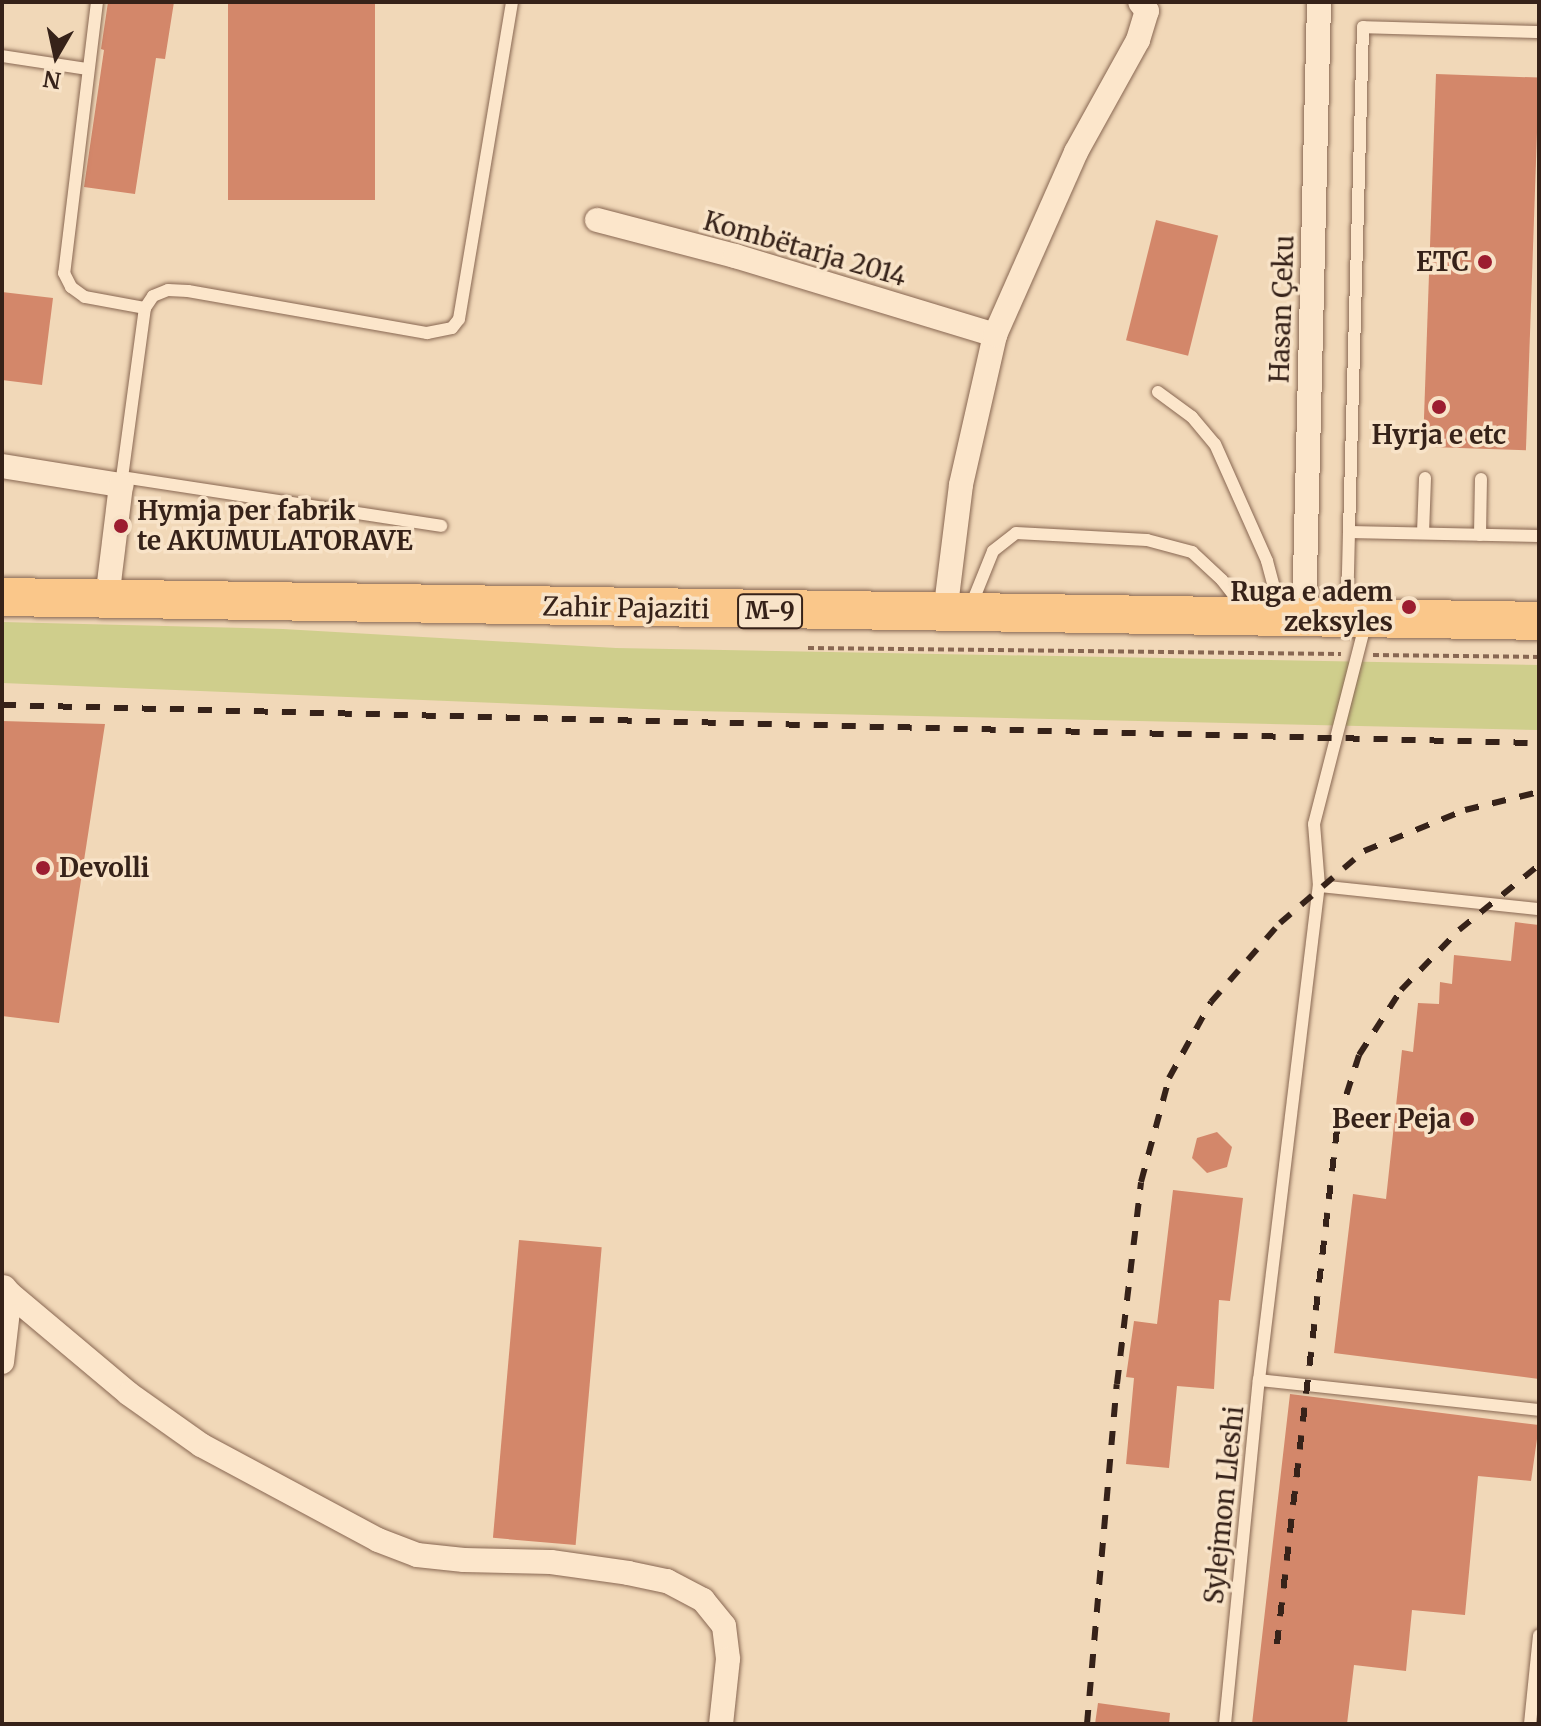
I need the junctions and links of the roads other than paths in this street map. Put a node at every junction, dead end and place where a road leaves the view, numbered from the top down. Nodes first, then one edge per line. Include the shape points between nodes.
1 (97, 2) edge
2 (512, 2) edge
3 (1140, 2) edge
4 (1319, 2) edge
5 (1539, 32) edge
6 (2, 56) edge
7 (87, 69) junction
8 (597, 220) dead end
9 (145, 308) junction
10 (995, 335) junction
11 (1158, 392) dead end
12 (2, 466) edge
13 (1425, 478) dead end
14 (1481, 479) dead end
15 (122, 481) junction
16 (441, 526) dead end
17 (1349, 532) junction
18 (1423, 533) junction
19 (1480, 535) junction
20 (1539, 536) edge
21 (2, 597) edge
22 (107, 599) junction
23 (956, 614) junction
24 (1279, 617) junction
25 (1539, 621) edge
26 (1354, 636) junction
27 (1319, 886) junction
28 (1539, 909) edge
29 (6, 1290) edge
30 (2, 1362) edge
31 (1259, 1380) junction
32 (1539, 1410) edge
33 (1539, 1635) edge
34 (1537, 1675) edge
35 (721, 1724) edge
36 (1225, 1724) edge
37 (1530, 1724) edge

1 - 7 lane
2 - 9 lane via 464,307 452,328 427,333 168,290 153,296
3 - 10 street via 1147,11 1138,40 1076,152
4 - 24 street, Hasan Çeku
5 - 17 lane via 1363,27
6 - 7 lane
7 - 9 lane via 64,273 85,297
8 - 10 street, Kombëtarja 2014
9 - 15 lane
10 - 23 street via 961,485
11 - 24 lane via 1192,417 1215,444 1267,561
12 - 15 street
13 - 18 lane
14 - 19 lane
15 - 16 lane
15 - 22 street
17 - 18 lane
17 - 26 lane
18 - 19 lane
19 - 20 lane
21 - 22 main road, Zahir Pajaziti / M-9
22 - 23 main road, Zahir Pajaziti / M-9
23 - 24 main road, Zahir Pajaziti / M-9
23 - 24 lane via 993,551 1016,533 1065,533 1147,540 1192,552 1222,580
24 - 26 main road, Zahir Pajaziti / M-9
25 - 26 main road, Zahir Pajaziti / M-9
26 - 27 lane via 1314,824
27 - 28 lane
27 - 31 lane
29 - 30 street
29 - 35 street via 129,1394 201,1445 378,1540 417,1555 551,1562 628,1573 667,1581 703,1600 724,1626 728,1659
31 - 32 lane, Sylejmon Lleshi
31 - 36 lane, Sylejmon Lleshi
33 - 34 lane
34 - 37 lane

